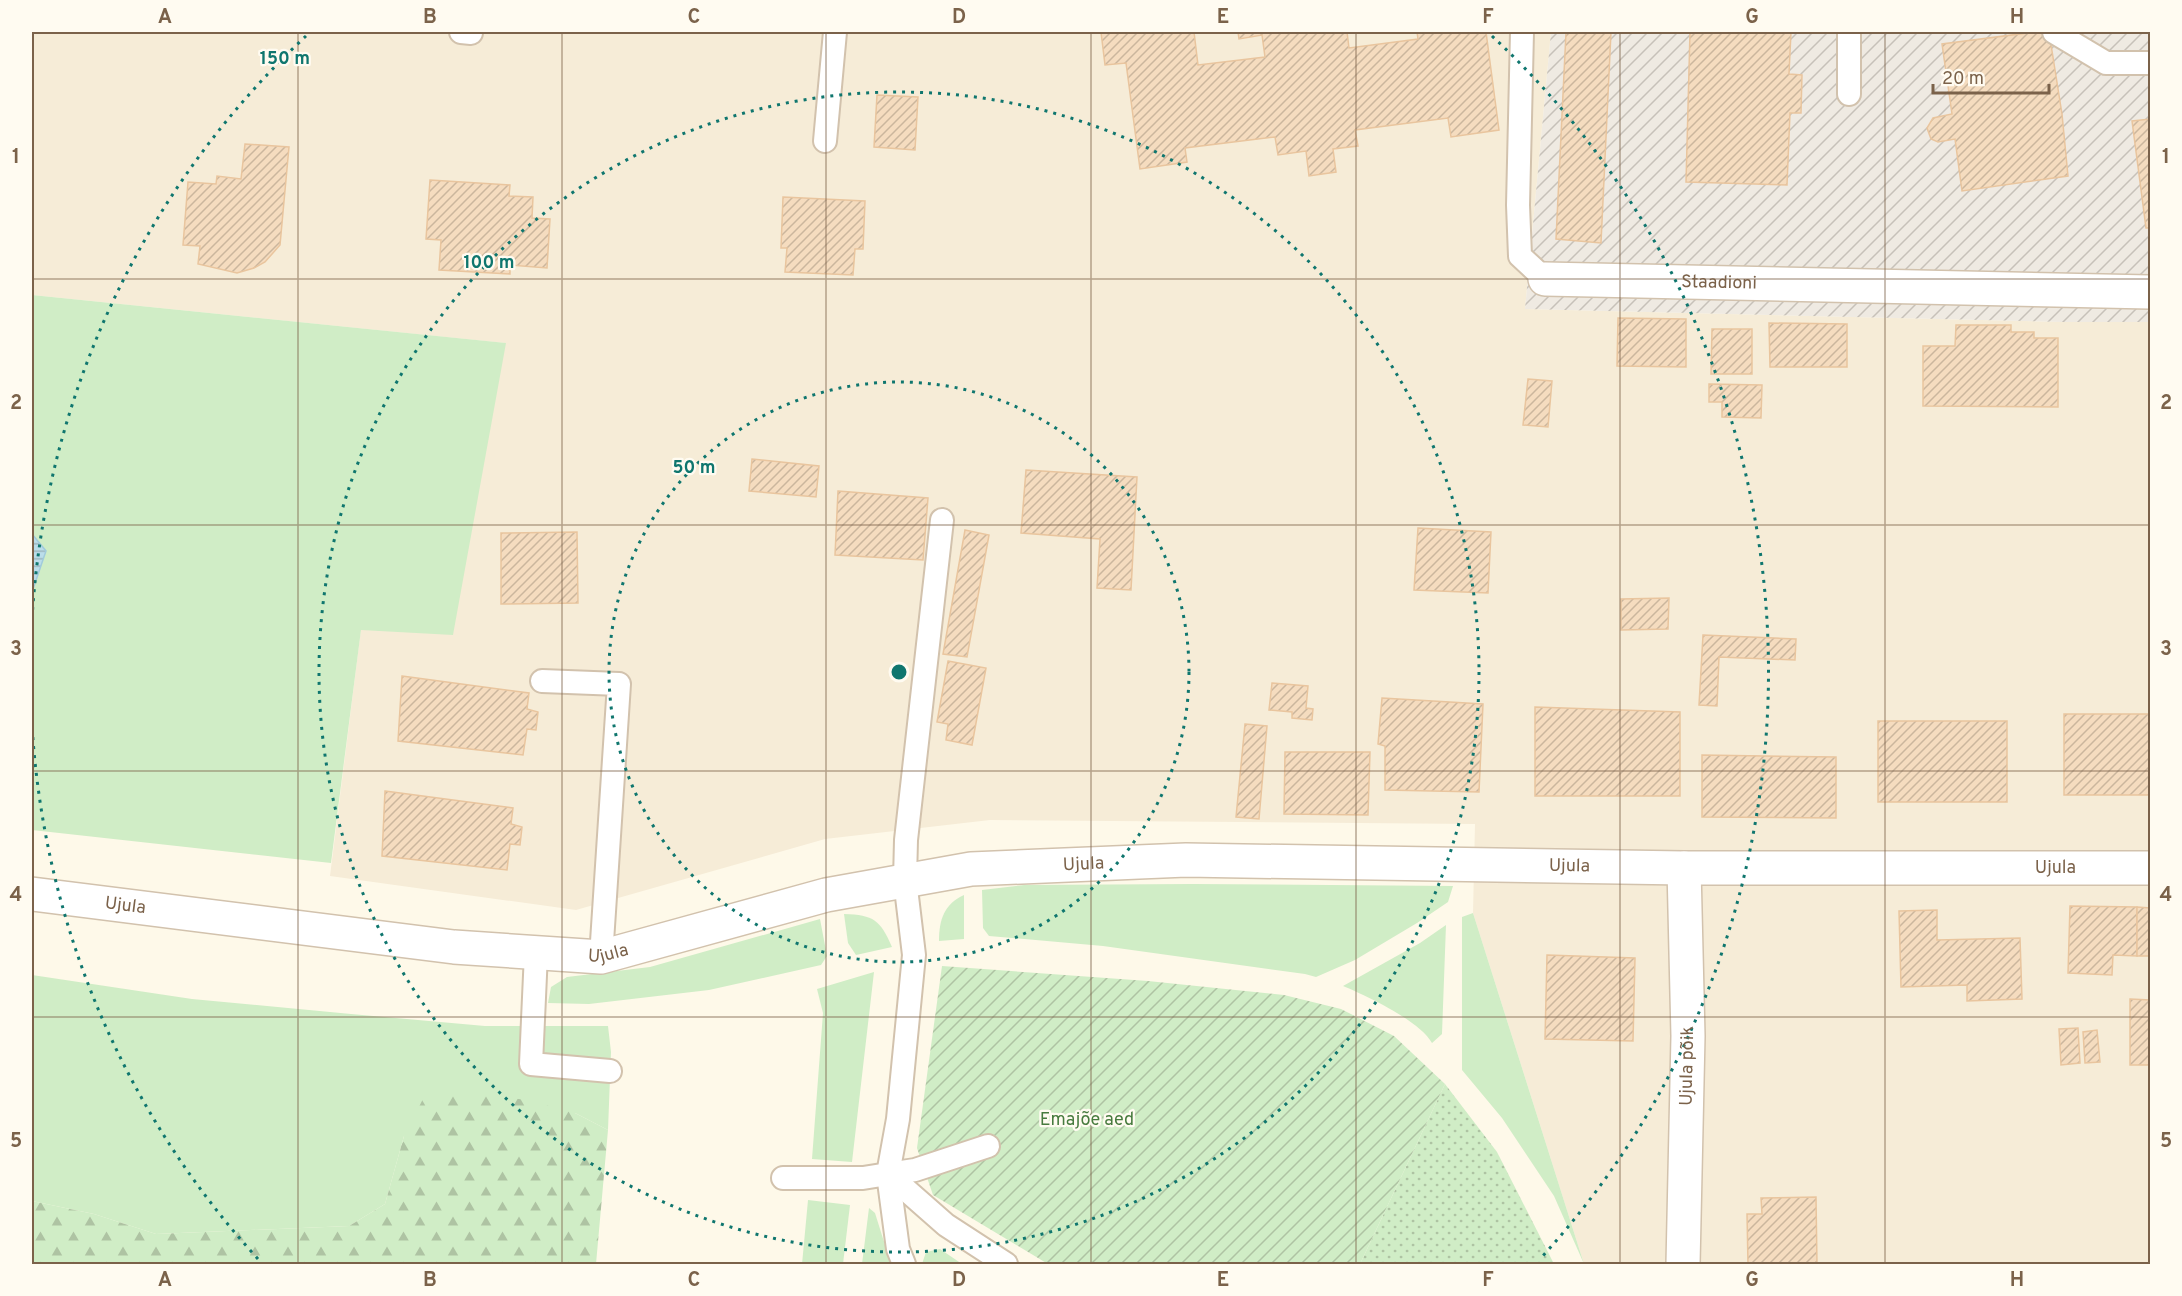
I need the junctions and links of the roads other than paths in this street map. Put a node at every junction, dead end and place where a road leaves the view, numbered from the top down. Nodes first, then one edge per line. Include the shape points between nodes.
1 (835, 32) edge
2 (1522, 32) edge
3 (1849, 32) edge
4 (2054, 32) edge
5 (2151, 63) edge
6 (1849, 94) dead end
7 (825, 141) dead end
8 (1545, 279) joint
9 (2151, 292) edge
10 (942, 520) dead end
11 (542, 681) dead end
12 (1684, 868) junction
13 (2151, 868) edge
14 (905, 880) junction
15 (32, 894) edge
16 (536, 953) junction
17 (601, 957) junction
18 (610, 1071) dead end
19 (988, 1146) dead end
20 (888, 1174) junction
21 (783, 1178) dead end
22 (904, 1264) edge
23 (1006, 1264) edge
24 (1683, 1264) edge

1 - 7 lane
2 - 8 lane, Staadioni via 1520,256
3 - 6 lane
4 - 5 lane via 2106,63
8 - 9 street, Staadioni
10 - 14 lane via 907,828
11 - 17 lane via 619,684
12 - 13 street, Ujula
12 - 14 street, Ujula via 1186,860 971,869
12 - 24 street, Ujula põik via 1688,1036
14 - 17 street, Ujula via 826,895
14 - 20 lane via 914,955
15 - 16 street, Ujula via 454,947
16 - 17 street, Ujula
16 - 18 lane via 531,1064
19 - 20 lane via 915,1170
20 - 21 lane via 863,1178
20 - 22 lane via 898,1249
20 - 23 lane via 946,1225

